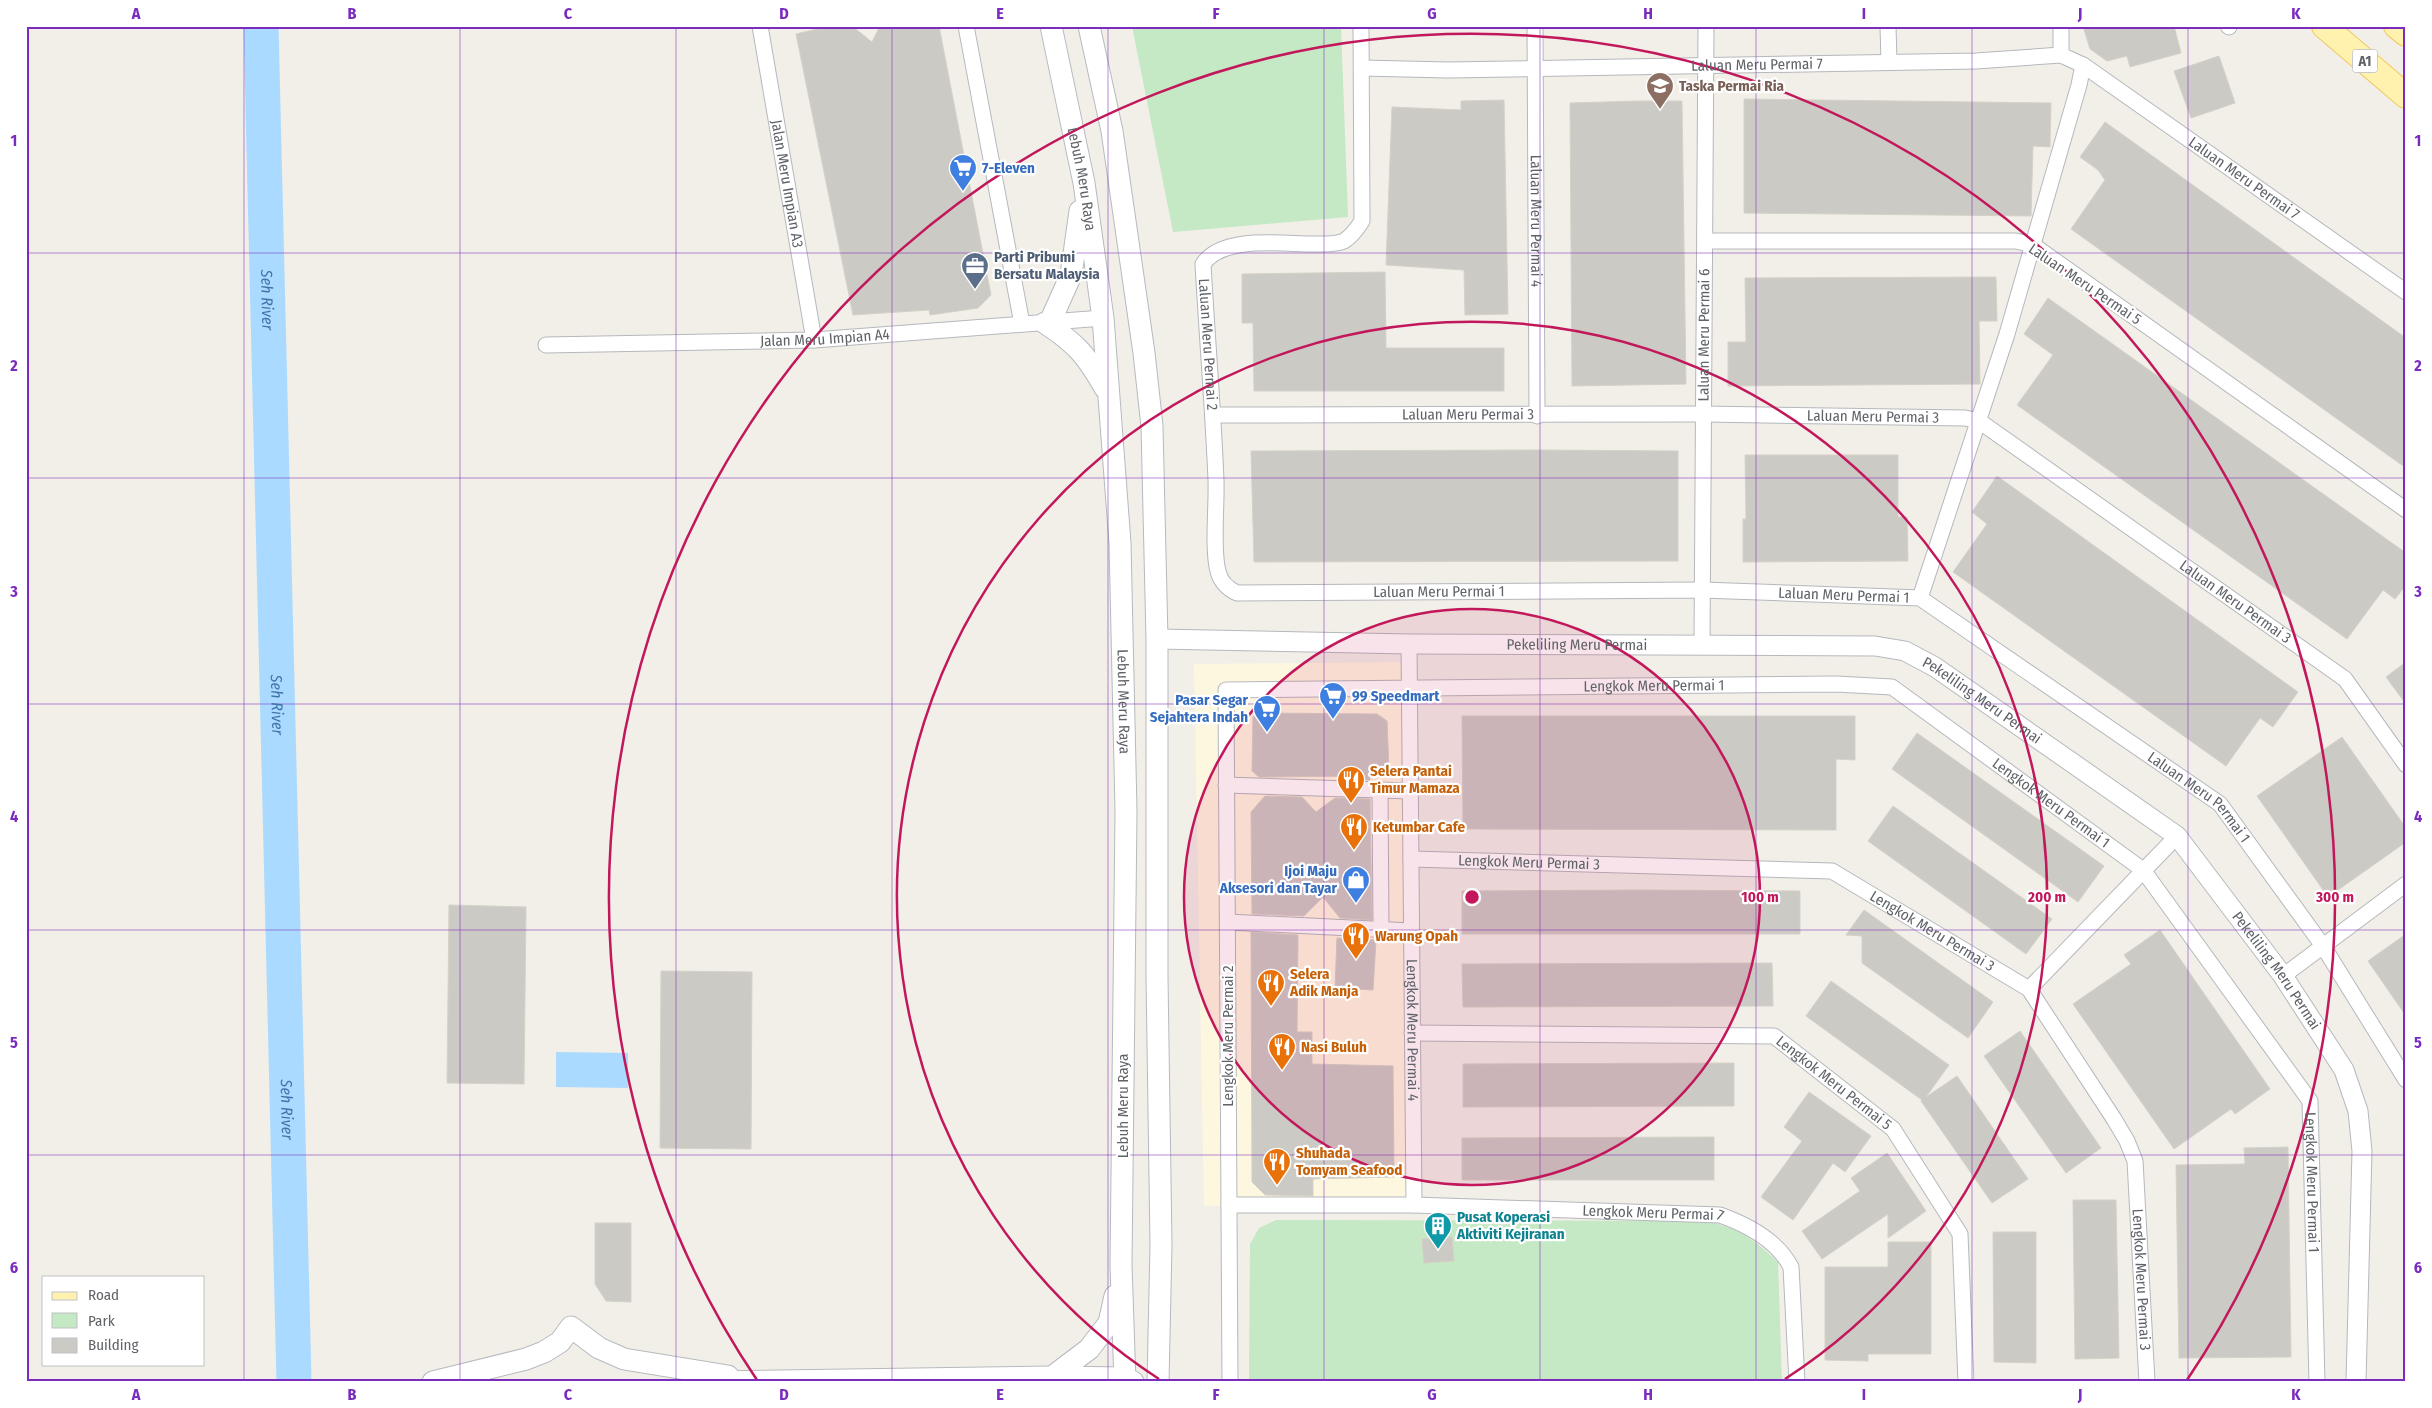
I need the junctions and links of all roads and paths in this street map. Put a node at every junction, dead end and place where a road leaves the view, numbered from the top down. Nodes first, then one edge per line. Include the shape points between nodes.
1 (760, 26) edge
2 (966, 26) edge
3 (1052, 26) edge
4 (1089, 26) edge
5 (1362, 26) edge
6 (1536, 26) edge
7 (1706, 26) edge
8 (1888, 26) edge
9 (2061, 26) edge
10 (2324, 26) edge
11 (2396, 26) edge
12 (2406, 34) edge
13 (2060, 55) junction
14 (1888, 62) junction
15 (1706, 65) junction
16 (2083, 65) junction
17 (1362, 68) junction
18 (1536, 68) junction
19 (2406, 96) edge
20 (1084, 183) junction
21 (1704, 241) junction
22 (2033, 245) junction
23 (2406, 292) edge
24 (1103, 318) junction
25 (1048, 322) junction
26 (1022, 324) junction
27 (814, 340) junction
28 (546, 345) dead end
29 (1109, 394) junction
30 (1704, 414) junction
31 (1213, 416) junction
32 (1537, 416) junction
33 (1980, 420) junction
34 (2406, 510) edge
35 (1224, 583) joint
36 (1702, 590) junction
37 (1920, 598) junction
38 (1157, 638) junction
39 (1409, 644) junction
40 (1702, 644) junction
41 (1409, 686) junction
42 (2406, 765) edge
43 (1226, 785) junction
44 (1380, 790) junction
45 (1410, 791) junction
46 (2177, 836) junction
47 (1411, 859) junction
48 (2143, 870) junction
49 (2406, 884) edge
50 (1228, 922) junction
51 (1380, 929) junction
52 (1412, 930) junction
53 (2322, 946) junction
54 (2283, 976) junction
55 (2029, 989) junction
56 (1412, 1033) junction
57 (2406, 1080) edge
58 (1229, 1205) junction
59 (1414, 1205) junction
60 (1161, 1245) junction
61 (1121, 1265) junction
62 (1052, 1377) junction
63 (868, 1380) edge
64 (760, 1381) edge
65 (1132, 1381) edge
66 (433, 1382) edge
67 (710, 1382) edge
68 (1158, 1382) edge
69 (1230, 1382) edge
70 (1796, 1382) edge
71 (1966, 1382) edge
72 (2147, 1382) edge
73 (2317, 1382) edge
74 (2356, 1382) edge

1 - 27 street, Jalan Meru Impian A3
2 - 26 street
3 - 20 main road, Lebuh Meru Raya
4 - 38 main road via 1112,131 1144,353 1152,426
5 - 17 street, Laluan Meru Permai 2
6 - 18 street, Laluan Meru Permai 4
7 - 15 street, Laluan Meru Permai 6
8 - 14 street
9 - 13 street
10 - 19 main road, A1
11 - 12 main road
13 - 14 street, Laluan Meru Permai 7 via 1976,61
13 - 16 street, Laluan Meru Permai 7
14 - 15 street, Laluan Meru Permai 7
15 - 18 street, Laluan Meru Permai 7
15 - 21 street, Laluan Meru Permai 6
16 - 22 street
16 - 23 street, Laluan Meru Permai 7
17 - 18 street, Laluan Meru Permai 7
17 - 31 street, Laluan Meru Permai 2 via 1362,221 1358,229 1334,244 1231,245 1203,264
18 - 32 street, Laluan Meru Permai 4
20 - 24 main road, Lebuh Meru Raya
20 - 25 main road via 1071,275
21 - 22 street, Laluan Meru Permai 5 via 2016,241
21 - 30 street, Laluan Meru Permai 6
22 - 33 street
22 - 34 street, Laluan Meru Permai 5
24 - 25 street, Jalan Meru Impian A4
24 - 29 main road, Lebuh Meru Raya
25 - 26 street, Jalan Meru Impian A4
25 - 29 main road via 1083,352
26 - 27 street, Jalan Meru Impian A4
27 - 28 street, Jalan Meru Impian A4
29 - 61 main road, Lebuh Meru Raya via 1120,543 1126,811
30 - 32 street, Laluan Meru Permai 3
30 - 33 street, Laluan Meru Permai 3
30 - 36 street, Laluan Meru Permai 6
31 - 32 street, Laluan Meru Permai 3
31 - 35 street, Laluan Meru Permai 2 via 1216,563
33 - 37 street
33 - 42 street, Laluan Meru Permai 3 via 2345,679
35 - 36 street, Laluan Meru Permai 1 via 1236,593
36 - 37 street, Laluan Meru Permai 1
36 - 40 street, Laluan Meru Permai 6
37 - 53 street, Laluan Meru Permai 1 via 2220,804
38 - 39 street, Pekeliling Meru Permai
38 - 60 main road
39 - 40 street, Pekeliling Meru Permai
39 - 41 street, Lengkok Meru Permai 4
40 - 46 street, Pekeliling Meru Permai via 1875,646 1905,651 1935,667
41 - 43 street, Lengkok Meru Permai 2 via 1226,690
41 - 45 street, Lengkok Meru Permai 4
41 - 48 street, Lengkok Meru Permai 1 via 1836,684 1892,687
43 - 44 street
43 - 50 street, Lengkok Meru Permai 2
44 - 45 street
44 - 51 street
45 - 47 street, Lengkok Meru Permai 4
46 - 48 street
46 - 54 street, Pekeliling Meru Permai
47 - 52 street, Lengkok Meru Permai 4
47 - 55 street, Lengkok Meru Permai 3 via 1832,870
48 - 55 street
48 - 73 street, Lengkok Meru Permai 1 via 2310,1101
49 - 53 street
50 - 51 street
50 - 58 street, Lengkok Meru Permai 2
51 - 52 street
52 - 56 street, Lengkok Meru Permai 4
53 - 54 street
53 - 57 street, Laluan Meru Permai 1
54 - 74 street, Pekeliling Meru Permai via 2344,1070 2358,1111 2362,1151
55 - 72 street, Lengkok Meru Permai 3 via 2127,1140 2135,1161
56 - 59 street, Lengkok Meru Permai 4
56 - 71 street, Lengkok Meru Permai 5 via 1774,1036 1893,1129 1960,1234
58 - 59 street, Lengkok Meru Permai 7
58 - 69 street, Lengkok Meru Permai 2
59 - 70 street, Lengkok Meru Permai 7 via 1720,1215 1738,1221 1779,1250 1791,1267
60 - 65 main road via 1151,1349
60 - 68 main road
61 - 62 main road via 1109,1323 1089,1349
61 - 65 main road, Lebuh Meru Raya
62 - 63 main road
62 - 65 main road
63 - 64 main road
64 - 66 main road via 624,1359 599,1348 571,1326 560,1342 544,1352
64 - 67 main road

